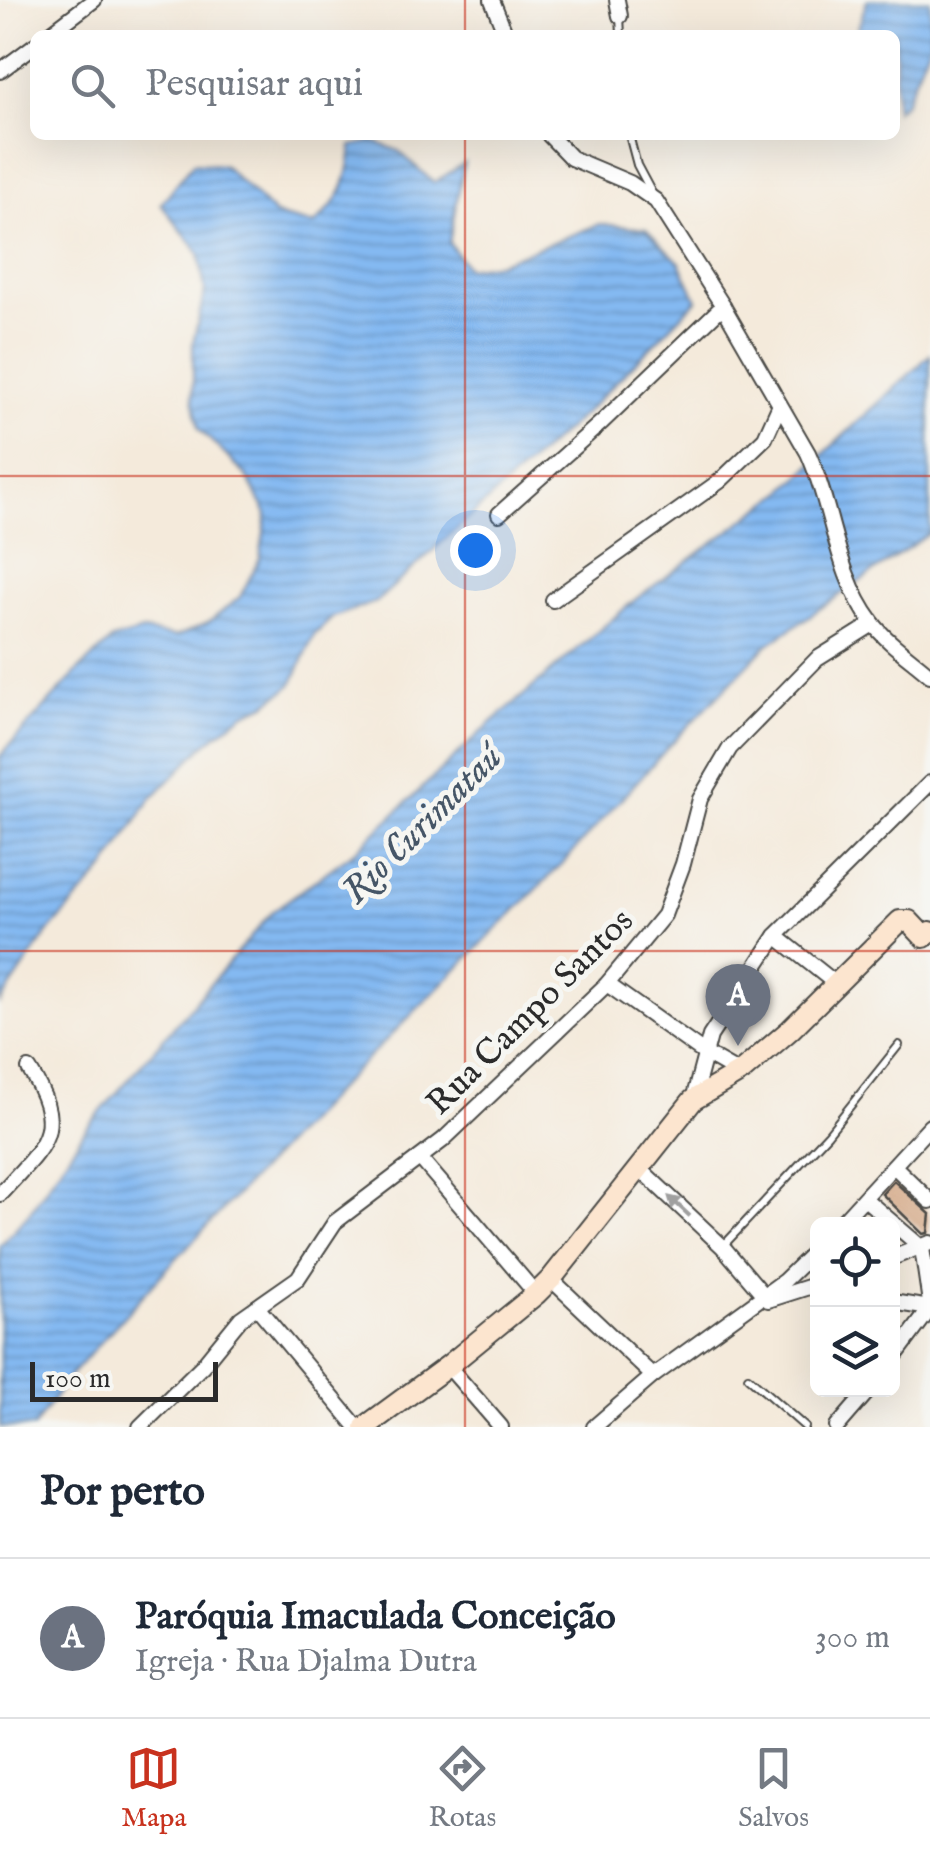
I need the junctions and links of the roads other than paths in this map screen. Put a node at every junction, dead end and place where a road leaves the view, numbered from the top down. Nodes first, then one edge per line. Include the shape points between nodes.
1 (94, 0) edge
2 (492, 0) edge
3 (616, 0) edge
4 (620, 16) joint
5 (55, 30) edge
6 (504, 30) edge
7 (621, 30) edge
8 (30, 49) edge
9 (0, 72) edge
10 (554, 140) edge
11 (630, 140) edge
12 (656, 201) junction
13 (723, 306) junction
14 (780, 407) junction
15 (499, 514) dead end
16 (553, 600) dead end
17 (872, 624) junction
18 (930, 675) edge
19 (930, 783) edge
20 (776, 936) junction
21 (928, 937) edge
22 (835, 983) junction
23 (607, 984) junction
24 (899, 1046) dead end
25 (704, 1053) junction
26 (29, 1069) dead end
27 (739, 1074) junction
28 (692, 1100) junction
29 (930, 1126) edge
30 (420, 1158) junction
31 (896, 1167) junction
32 (639, 1168) junction
33 (0, 1194) edge
34 (865, 1199) junction
35 (930, 1201) edge
36 (847, 1217) edge
37 (926, 1245) edge
38 (722, 1247) junction
39 (900, 1255) edge
40 (810, 1256) edge
41 (544, 1287) junction
42 (810, 1288) edge
43 (766, 1297) junction
44 (900, 1303) edge
45 (257, 1307) junction
46 (930, 1307) edge
47 (900, 1349) edge
48 (448, 1366) junction
49 (652, 1376) junction
50 (748, 1377) dead end
51 (863, 1397) edge
52 (140, 1427) edge
53 (364, 1427) edge
54 (501, 1427) edge
55 (594, 1427) edge
56 (805, 1427) edge
57 (838, 1427) edge

1 - 5 street
2 - 6 street
3 - 4 street
4 - 7 lane
8 - 9 street
10 - 12 street via 571,158
11 - 12 lane
12 - 13 street
13 - 14 street
13 - 15 street
14 - 16 street via 765,438 720,481
14 - 17 street via 818,474 851,585
17 - 18 street
17 - 23 street, Rua Campo Santos via 817,659 730,748 700,800 664,915
19 - 20 street
20 - 22 street
20 - 25 street
21 - 22 main road via 902,920
22 - 27 main road
23 - 25 street
23 - 30 street, Rua Campo Santos
24 - 38 lane
25 - 27 street
25 - 28 street
26 - 33 street via 50,1109 50,1124 42,1144
27 - 28 main road
28 - 32 main road
29 - 31 street
30 - 41 street
30 - 45 street, Rua Campo Santos via 336,1222 298,1278
31 - 34 street
31 - 35 street
38 -> 32 street
32 - 41 main road
34 - 36 street
34 - 37 street
37 - 39 street
37 - 46 street
38 - 43 street
40 - 43 street
41 - 48 main road
41 - 49 street
42 - 43 street
43 - 49 street
44 - 46 street
45 - 52 street, Rua Campo Santos
45 - 53 street
46 - 47 street
48 - 53 main road
48 - 54 street
49 - 55 street
50 - 56 lane
51 - 57 street

